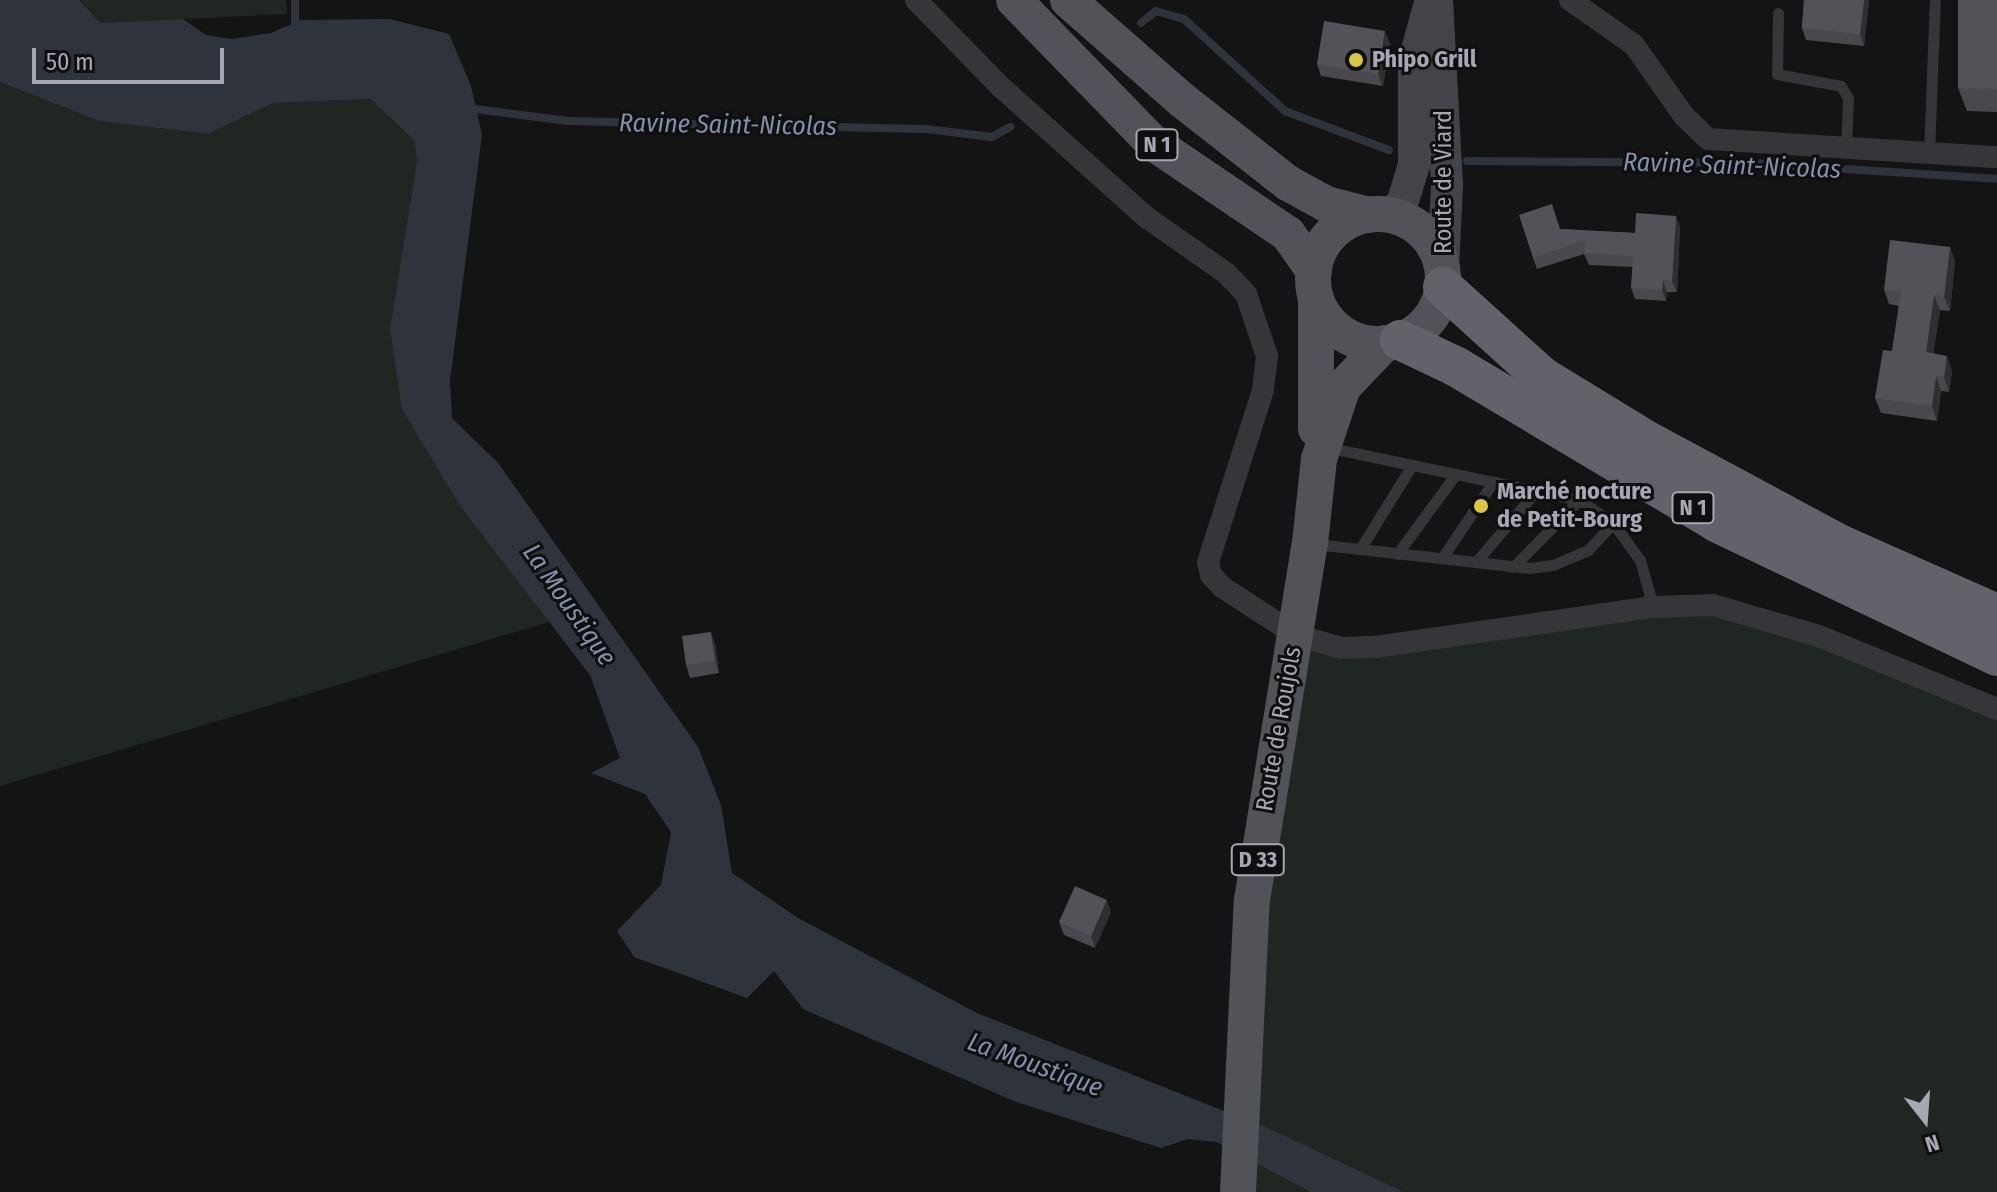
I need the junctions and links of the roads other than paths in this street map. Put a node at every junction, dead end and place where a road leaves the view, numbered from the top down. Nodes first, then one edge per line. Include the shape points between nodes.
1 (916, 0) edge
2 (1014, 0) edge
3 (1068, 0) edge
4 (1430, 0) edge
5 (1437, 0) edge
6 (1570, 0) edge
7 (1935, 0) edge
8 (1778, 13) dead end
9 (1846, 150) junction
10 (1929, 153) junction
11 (1997, 157) edge
12 (1379, 214) junction
13 (1443, 278) junction
14 (1315, 285) junction
15 (1393, 342) junction
16 (1320, 452) junction
17 (1412, 465) junction
18 (1456, 474) junction
19 (1493, 482) junction
20 (1536, 491) junction
21 (1579, 500) junction
22 (1613, 523) junction
23 (1310, 543) junction
24 (1360, 549) junction
25 (1397, 554) junction
26 (1442, 558) junction
27 (1476, 562) junction
28 (1513, 567) junction
29 (1653, 607) junction
30 (1997, 614) edge
31 (1296, 635) junction
32 (1997, 656) edge
33 (1997, 709) edge
34 (1238, 1192) edge

1 - 31 street via 1001,87 1146,217 1226,273 1246,294 1267,356 1263,390 1208,562 1222,587
2 - 14 main road, N 1 via 1152,142 1288,234
3 - 12 main road, N 1 via 1288,183 1326,204
4 - 12 main road, Route de Viard via 1414,61 1412,175 1402,204
5 - 13 main road, Route de Viard via 1447,186
6 - 9 street via 1634,45 1684,116 1708,139
7 - 10 lane
8 - 9 lane via 1777,74 1841,86 1848,98
9 - 10 street
10 - 11 street
12 - 13 main road, N 1 via 1425,233
12 - 14 main road via 1332,234
13 - 15 main road via 1424,325
13 - 30 highway, N 1 via 1541,376 1642,438 1839,544
14 - 15 main road, N 1 via 1343,333
14 - 16 main road, Route de Roujols / D 33
15 - 16 main road, Route de Roujols / D 33 via 1343,387
15 - 32 highway, N 1 via 1455,366 1718,523
16 - 17 lane
16 - 23 main road, Route de Roujols / D 33
17 - 18 lane
17 - 24 lane
18 - 19 lane
18 - 25 lane
19 - 20 lane
19 - 26 lane
20 - 21 lane
20 - 27 lane
21 - 22 lane
21 - 28 lane
22 - 28 lane via 1588,550 1565,560
22 - 29 lane via 1640,560
23 - 24 lane
23 - 31 main road, Route de Roujols / D 33
24 - 25 lane
25 - 26 lane
26 - 27 lane
27 - 28 lane
29 - 31 street via 1375,647 1342,648
29 - 33 street via 1713,605 1750,612
31 - 34 main road, Route de Roujols / D 33 via 1252,900

